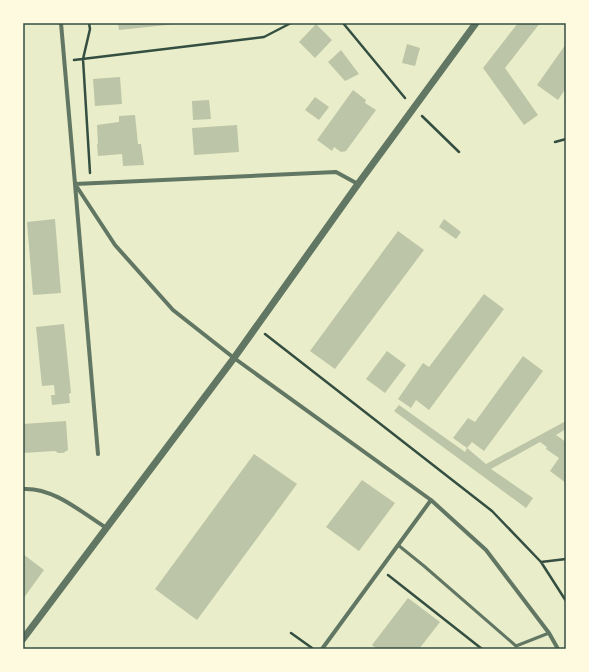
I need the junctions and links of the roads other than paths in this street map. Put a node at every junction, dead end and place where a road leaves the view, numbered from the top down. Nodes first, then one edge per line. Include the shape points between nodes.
1 (60, 23) edge
2 (476, 23) edge
3 (75, 184) junction
4 (358, 184) junction
5 (234, 358) junction
6 (98, 454) dead end
7 (23, 489) edge
8 (430, 500) junction
9 (106, 527) junction
10 (398, 545) junction
11 (549, 633) junction
12 (23, 639) edge
13 (322, 649) edge
14 (558, 649) edge

1 - 3 street
2 - 4 street
3 - 4 street via 336,172
3 - 5 street via 114,245 173,310
3 - 6 street
4 - 5 street
5 - 8 street
5 - 9 street
7 - 9 street via 31,488 50,494
8 - 10 street
8 - 11 street via 486,550
9 - 12 street
10 - 11 lane via 516,646
10 - 13 street
11 - 14 street

